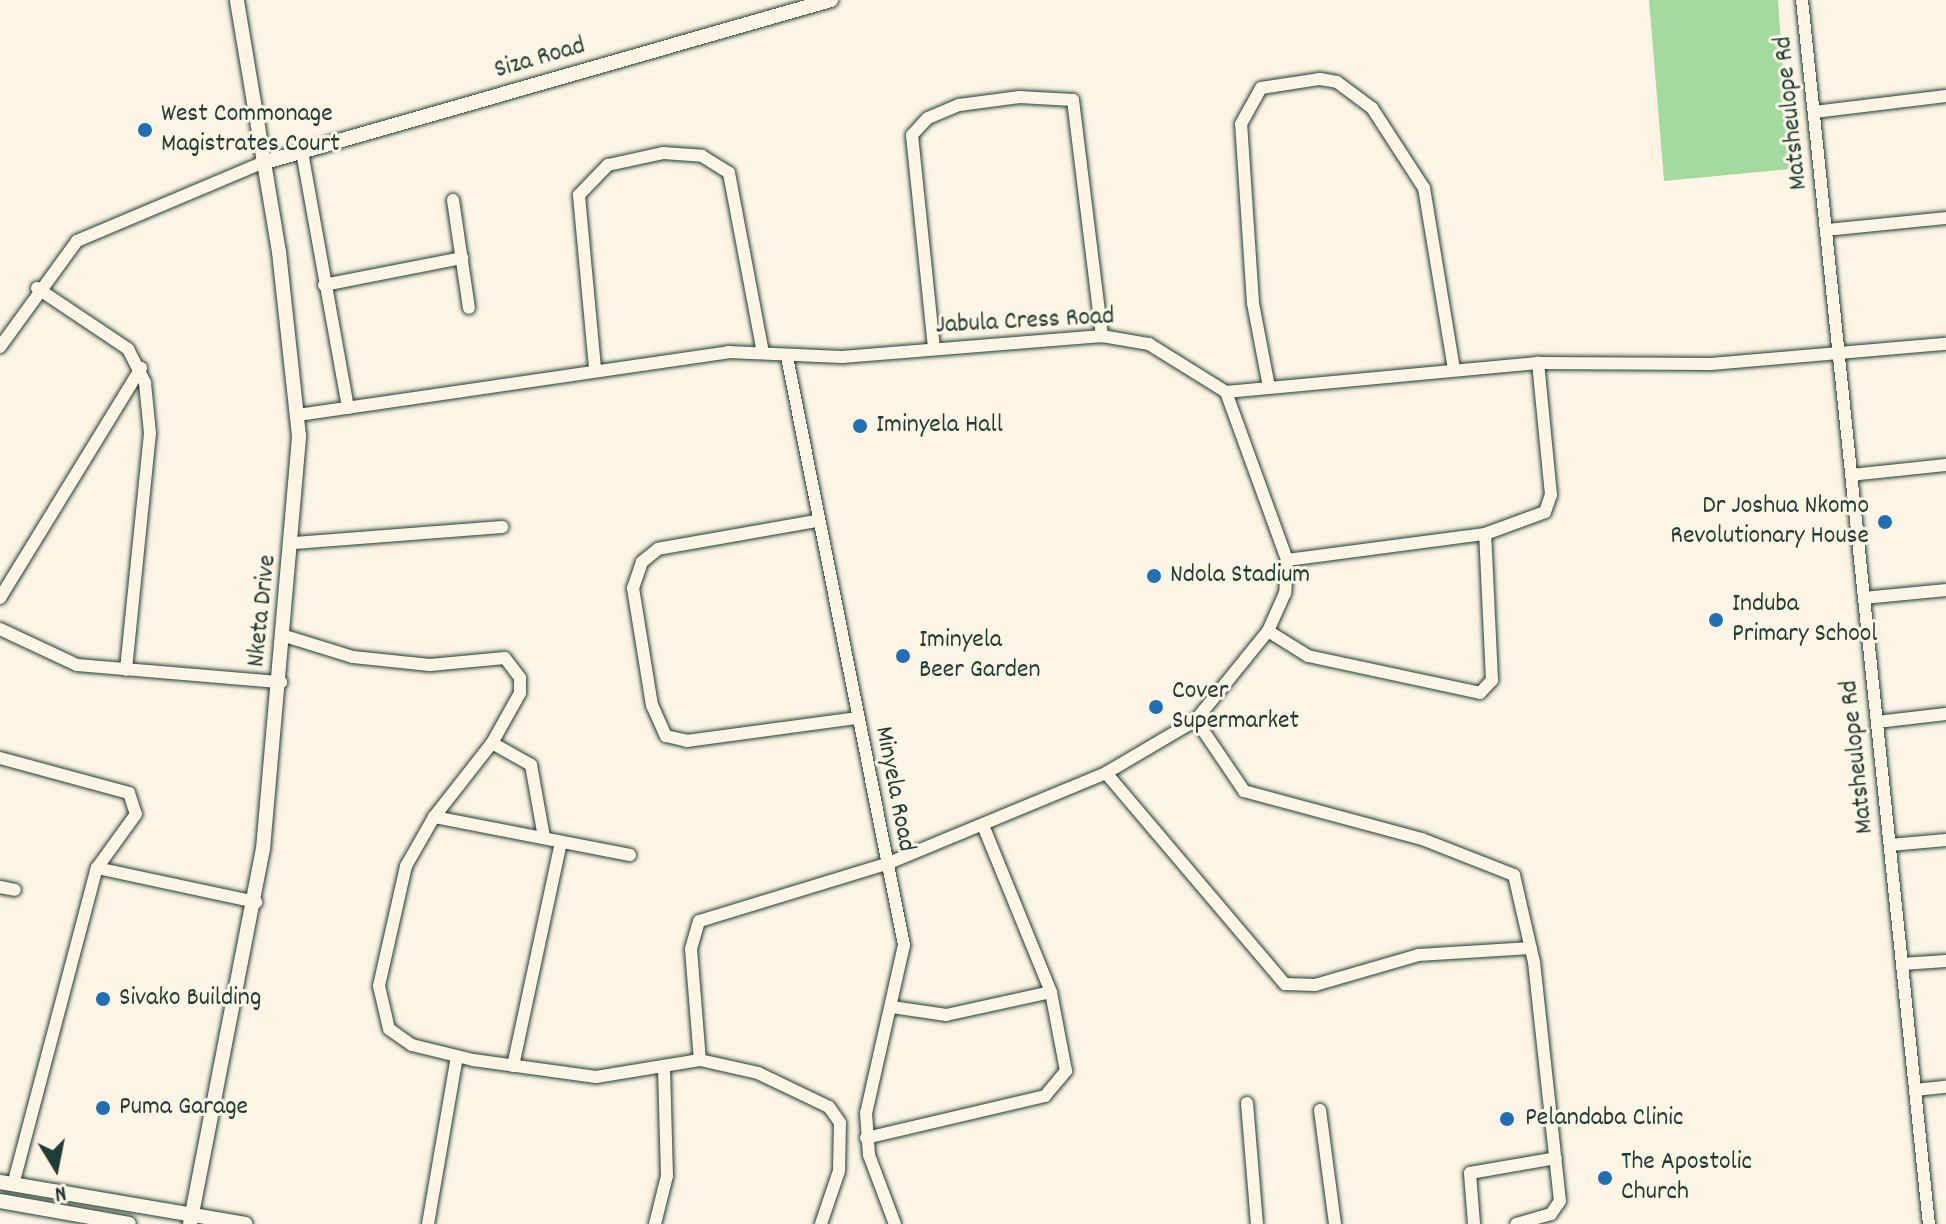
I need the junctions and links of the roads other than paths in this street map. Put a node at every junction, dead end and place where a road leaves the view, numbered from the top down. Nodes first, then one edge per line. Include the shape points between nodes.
1 (237, 0) edge
2 (831, 0) edge
3 (1802, 0) edge
4 (1809, 0) edge
5 (1946, 96) edge
6 (1814, 112) junction
7 (302, 152) junction
8 (262, 163) junction
9 (453, 200) dead end
10 (1946, 218) edge
11 (1826, 230) junction
12 (462, 258) junction
13 (324, 285) junction
14 (37, 288) junction
15 (469, 308) dead end
16 (1102, 336) junction
17 (1946, 344) edge
18 (0, 347) edge
19 (934, 348) junction
20 (763, 353) junction
21 (1839, 356) junction
22 (787, 357) junction
23 (1538, 363) junction
24 (141, 368) junction
25 (595, 368) junction
26 (1454, 370) junction
27 (1269, 387) junction
28 (1226, 392) junction
29 (348, 408) junction
30 (298, 415) junction
31 (1946, 465) edge
32 (1851, 475) junction
33 (816, 521) junction
34 (502, 527) dead end
35 (1485, 534) junction
36 (294, 543) junction
37 (1287, 560) junction
38 (1946, 590) edge
39 (0, 598) edge
40 (1864, 598) junction
41 (0, 629) edge
42 (1268, 631) junction
43 (285, 636) junction
44 (126, 670) junction
45 (281, 682) junction
46 (1946, 714) edge
47 (857, 718) junction
48 (1196, 720) junction
49 (1877, 722) junction
50 (492, 743) junction
51 (0, 758) edge
52 (1106, 773) junction
53 (434, 817) junction
54 (984, 828) junction
55 (544, 837) junction
56 (1946, 840) edge
57 (561, 843) junction
58 (1890, 845) junction
59 (630, 855) dead end
60 (886, 864) junction
61 (97, 868) junction
62 (0, 887) edge
63 (15, 890) dead end
64 (256, 902) junction
65 (1531, 948) junction
66 (1946, 961) edge
67 (1902, 964) junction
68 (1051, 992) junction
69 (892, 1007) junction
70 (457, 1056) junction
71 (700, 1060) junction
72 (513, 1066) junction
73 (664, 1071) junction
74 (1946, 1087) edge
75 (1915, 1090) junction
76 (1247, 1103) dead end
77 (1320, 1110) dead end
78 (866, 1138) junction
79 (1556, 1158) junction
80 (6, 1183) edge
81 (0, 1201) edge
82 (191, 1219) edge
83 (129, 1224) edge
84 (245, 1224) edge
85 (428, 1224) edge
86 (655, 1224) edge
87 (821, 1224) edge
88 (895, 1224) edge
89 (1257, 1224) edge
90 (1335, 1224) edge
91 (1474, 1224) edge
92 (1516, 1224) edge
93 (1929, 1224) edge

1 - 8 street, Nketa Drive
2 - 7 street, Siza Road
3 - 4 street
3 - 6 street, Matsheulope Rd
5 - 6 street
6 - 11 street, Matsheulope Rd
7 - 8 street, Siza Road
7 - 13 street
8 - 14 street via 98,227
8 - 30 street, Nketa Drive
9 - 12 street
10 - 11 street
11 - 21 street, Matsheulope Rd
12 - 13 street
12 - 15 street
13 - 29 street
14 - 18 street
14 - 24 street via 128,349
16 - 19 street, Jabula Cress Road
16 - 19 street via 1073,100 1019,97 940,111 912,135
16 - 28 street, Jabula Cress Road via 1149,344
17 - 21 street
19 - 22 street, Jabula Cress Road
20 - 22 street, Jabula Cress Road
20 - 25 street, Jabula Cress Road
20 - 25 street via 729,173 702,156 663,153 608,165 579,195
21 - 23 street
21 - 32 street, Matsheulope Rd
22 - 33 street, Minyela Road
23 - 26 street
23 - 35 street via 1551,495 1529,523
24 - 39 street
24 - 44 street via 150,433
25 - 29 street, Jabula Cress Road
26 - 27 street
26 - 27 street via 1424,188 1372,108 1337,82 1320,79 1261,88 1241,124 1253,303
27 - 28 street
28 - 37 street
29 - 30 street, Jabula Cress Road
30 - 36 street, Nketa Drive
31 - 32 street
32 - 40 street, Matsheulope Rd
33 - 47 street, Minyela Road
33 - 47 street via 658,549 642,562 633,588 652,705 666,736 687,741
34 - 36 street
35 - 37 street
35 - 42 street via 1492,680 1480,693 1308,656
36 - 43 street, Nketa Drive
37 - 42 street via 1285,593
38 - 40 street
40 - 49 street, Matsheulope Rd
41 - 44 street via 77,665
42 - 48 street
43 - 45 street, Nketa Drive
43 - 50 street via 384,660 505,658 520,678 520,693
44 - 45 street
45 - 64 street, Nketa Drive
46 - 49 street
47 - 60 street, Minyela Road
48 - 52 street
48 - 65 street via 1244,791 1506,868 1519,884
49 - 58 street, Matsheulope Rd
50 - 53 street
50 - 55 street via 531,765
51 - 61 street via 129,793 136,814
52 - 54 street
52 - 65 street via 1285,984 1315,985 1418,955
53 - 55 street
53 - 70 street via 406,866 380,1005 389,1029 412,1045
54 - 60 street
54 - 68 street
55 - 57 street
56 - 58 street
57 - 59 street
57 - 72 street
58 - 67 street, Matsheulope Rd
60 - 69 street, Minyela Road via 905,964
60 - 71 street via 699,921 691,949
61 - 64 street
61 - 80 street
62 - 63 street
64 - 82 street, Nketa Drive
65 - 79 street
66 - 67 street
67 - 75 street, Matsheulope Rd
68 - 69 street via 946,1015
68 - 78 street via 1067,1057 1056,1089
69 - 78 street, Minyela Road via 871,1082
70 - 72 street
70 - 85 street
71 - 73 street
71 - 87 street via 758,1073 829,1107 843,1146
72 - 73 street via 606,1077
73 - 86 street via 667,1176
74 - 75 street
75 - 93 street, Matsheulope Rd
76 - 89 street
77 - 90 street
78 - 88 street, Minyela Road
79 - 91 street via 1470,1173
79 - 92 street via 1557,1208
80 - 82 street
81 - 83 street
82 - 84 street

